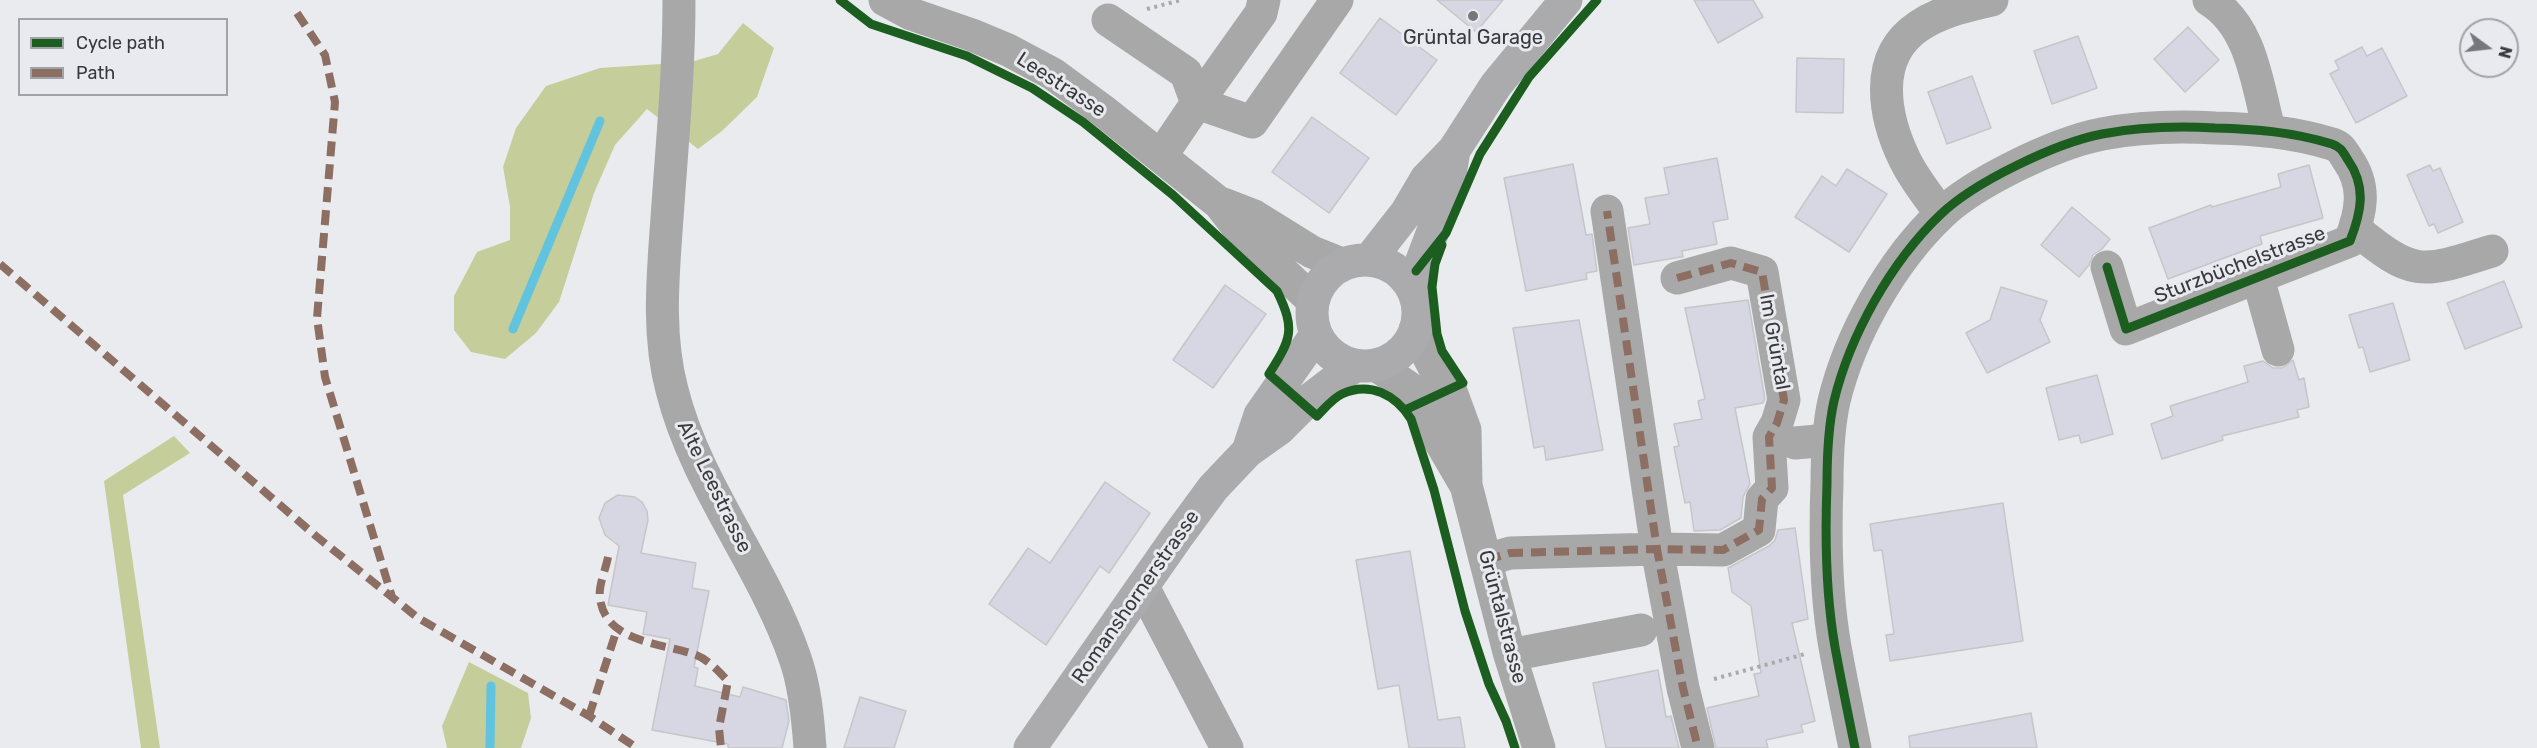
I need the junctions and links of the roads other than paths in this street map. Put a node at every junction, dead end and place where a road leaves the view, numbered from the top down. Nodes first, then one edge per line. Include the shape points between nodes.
1 (679, 0) edge
2 (885, 0) edge
3 (1264, 0) edge
4 (1337, 0) edge
5 (1566, 0) edge
6 (1992, 0) edge
7 (2210, 0) edge
8 (1108, 20) dead end
9 (1197, 103) junction
10 (2268, 129) junction
11 (1454, 150) junction
12 (1161, 156) junction
13 (1219, 203) junction
14 (1607, 211) dead end
15 (1941, 214) junction
16 (2355, 229) junction
17 (2492, 251) dead end
18 (1356, 262) junction
19 (2107, 267) dead end
20 (1677, 278) dead end
21 (2258, 278) junction
22 (1412, 287) junction
23 (1312, 300) junction
24 (1415, 330) junction
25 (1316, 335) junction
26 (2278, 350) dead end
27 (1365, 366) junction
28 (1828, 440) junction
29 (1795, 443) dead end
30 (1248, 451) junction
31 (1466, 485) junction
32 (1657, 549) junction
33 (1486, 560) junction
34 (1143, 586) junction
35 (1641, 630) dead end
36 (1510, 655) junction
37 (810, 748) edge
38 (1030, 748) edge
39 (1227, 748) edge
40 (1539, 748) edge
41 (1698, 748) edge
42 (1855, 748) edge

1 - 37 street, Alte Leestrasse via 663,344 685,433 771,600 796,660
2 - 12 street, Leestrasse via 911,14 1008,50 1053,74
3 - 9 street via 1261,13
4 - 9 street via 1252,122
5 - 11 main road via 1497,85
6 - 15 street via 1950,10 1918,27 1891,59 1886,106 1905,160
7 - 10 street via 2224,9 2250,53
8 - 9 street via 1186,73
9 - 12 street
10 - 15 street via 2175,126 2102,134 2058,147 2013,168
10 - 16 street via 2340,147 2362,192
11 - 18 main road via 1426,179 1406,213
11 - 22 main road via 1447,194
12 - 13 street, Leestrasse
13 - 18 street, Leestrasse via 1254,216 1312,252
13 - 23 street, Leestrasse via 1243,234
14 - 32 street via 1630,298
15 - 28 street via 1896,266 1871,307 1834,401
16 - 17 street via 2406,266 2449,265
16 - 21 street, Sturzbüchelstrasse via 2350,241
18 - 22 main road via 1395,268
18 - 23 main road via 1323,279
19 - 21 street, Sturzbüchelstrasse via 2126,329
20 - 32 street, Im Grüntal via 1731,263 1762,272 1784,400 1769,437 1772,488 1762,499 1759,530 1723,550
21 - 26 street
22 - 24 main road via 1417,301
23 - 25 main road via 1311,318
24 - 27 main road via 1400,353
24 - 31 street, Grüntalstrasse via 1457,405 1465,430
25 - 27 main road via 1338,360
25 - 30 main road, Romanshornerstrasse via 1260,415
27 - 30 main road, Romanshornerstrasse via 1304,404 1279,429
27 - 31 street, Grüntalstrasse via 1408,387 1423,402 1437,436
28 - 29 street
28 - 42 street via 1826,518 1835,645
30 - 34 main road, Romanshornerstrasse via 1214,488
31 - 33 street, Grüntalstrasse
32 - 33 street, Im Grüntal via 1510,553
32 - 41 street
33 - 36 street, Grüntalstrasse
34 - 38 main road, Romanshornerstrasse
34 - 39 street
35 - 36 street
36 - 40 street, Grüntalstrasse

